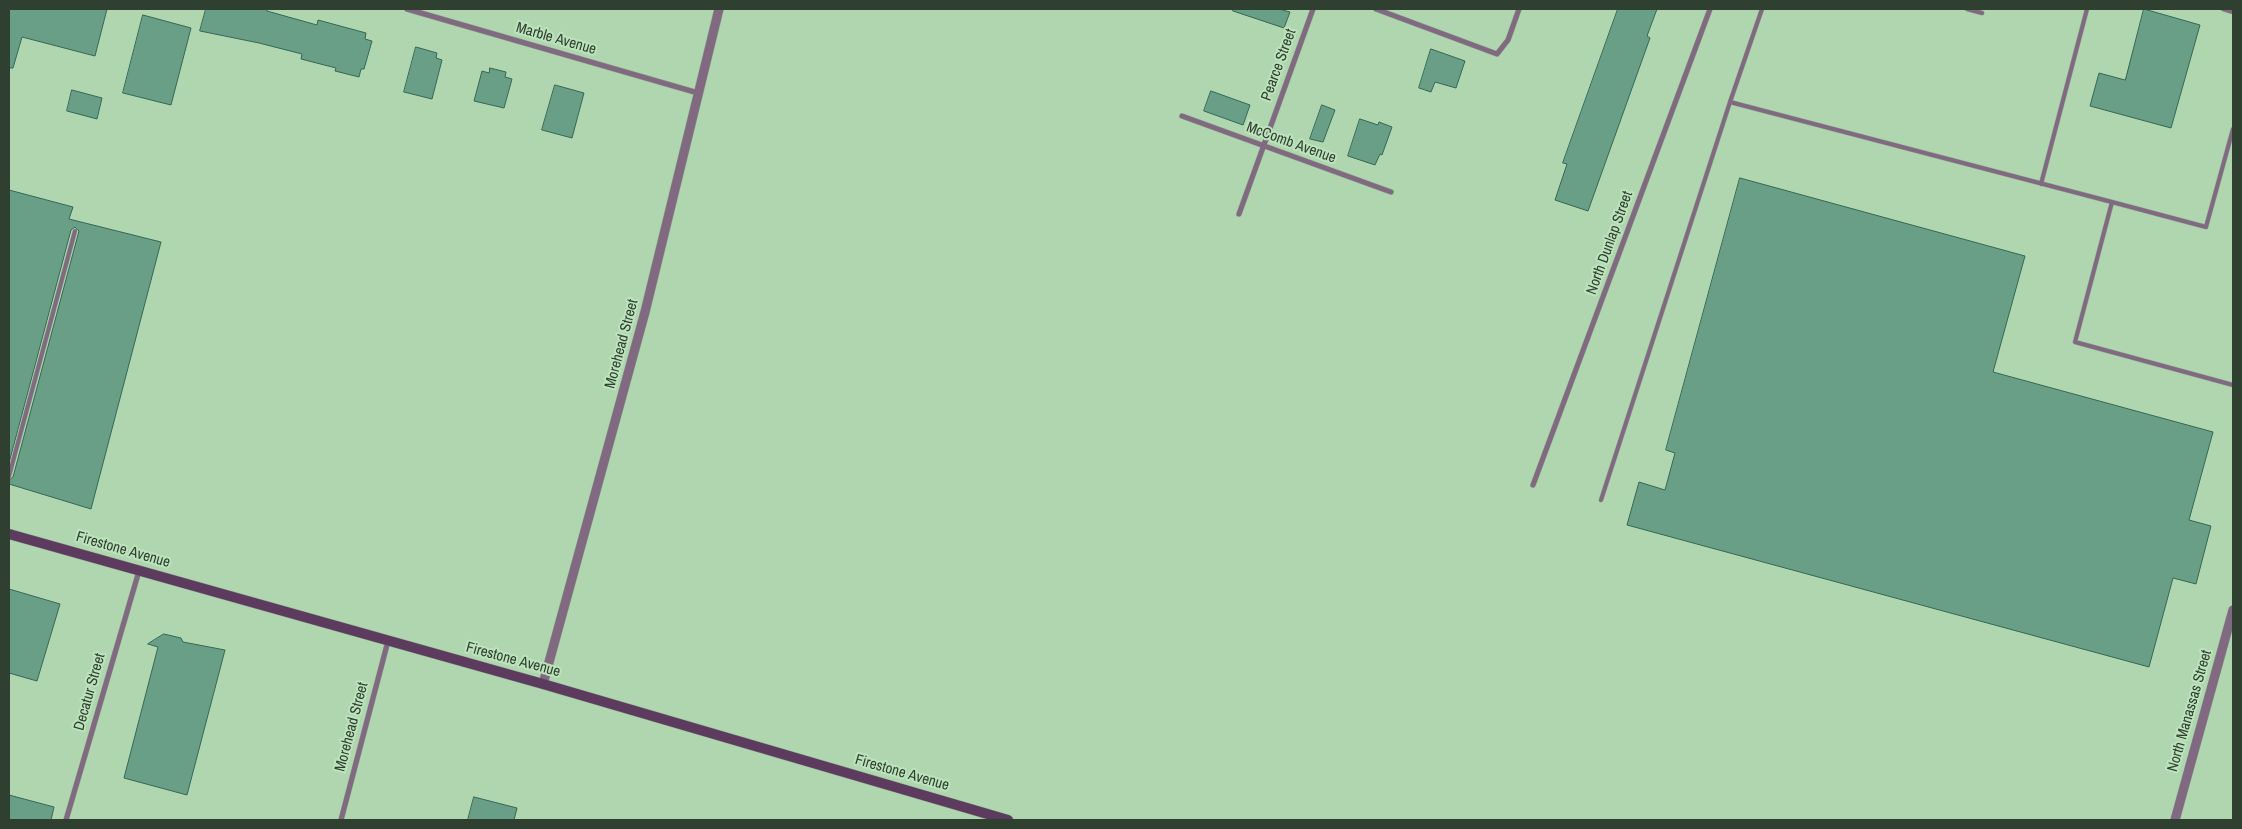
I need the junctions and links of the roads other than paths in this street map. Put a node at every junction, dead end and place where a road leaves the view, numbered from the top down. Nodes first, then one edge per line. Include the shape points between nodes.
1 (407, 9) edge
2 (719, 9) edge
3 (1313, 9) edge
4 (1376, 9) edge
5 (1519, 9) edge
6 (1710, 9) edge
7 (1762, 9) edge
8 (1967, 9) edge
9 (2087, 9) edge
10 (2223, 9) edge
11 (2233, 12) edge
12 (1982, 13) dead end
13 (698, 92) junction
14 (1730, 102) junction
15 (1182, 116) dead end
16 (2233, 129) edge
17 (1263, 146) junction
18 (2041, 184) junction
19 (1391, 192) dead end
20 (2112, 202) junction
21 (1239, 214) dead end
22 (75, 231) dead end
23 (2233, 385) edge
24 (9, 476) edge
25 (1533, 485) dead end
26 (1601, 500) dead end
27 (9, 534) edge
28 (139, 570) junction
29 (2233, 610) edge
30 (388, 641) junction
31 (543, 684) junction
32 (66, 820) edge
33 (341, 820) edge
34 (1008, 820) edge
35 (2174, 820) edge

1 - 13 street, Marble Avenue
2 - 13 street, Morehead Street
3 - 17 street, Pearce Street
4 - 5 street via 1497,54 1508,40
6 - 25 street, North Dunlap Street
7 - 14 lane
8 - 12 lane
9 - 18 lane
10 - 11 lane
13 - 31 street, Morehead Street via 645,312
14 - 18 lane
14 - 26 lane
15 - 17 street, McComb Avenue
16 - 20 lane via 2206,227
17 - 19 street, McComb Avenue
17 - 21 street, Pearce Street
18 - 20 lane
20 - 23 lane via 2075,342
22 - 24 lane
27 - 28 main road, Firestone Avenue
28 - 30 main road, Firestone Avenue
28 - 32 street, Decatur Street
29 - 35 street, North Manassas Street
30 - 31 main road, Firestone Avenue
30 - 33 street, Morehead Street
31 - 34 main road, Firestone Avenue

